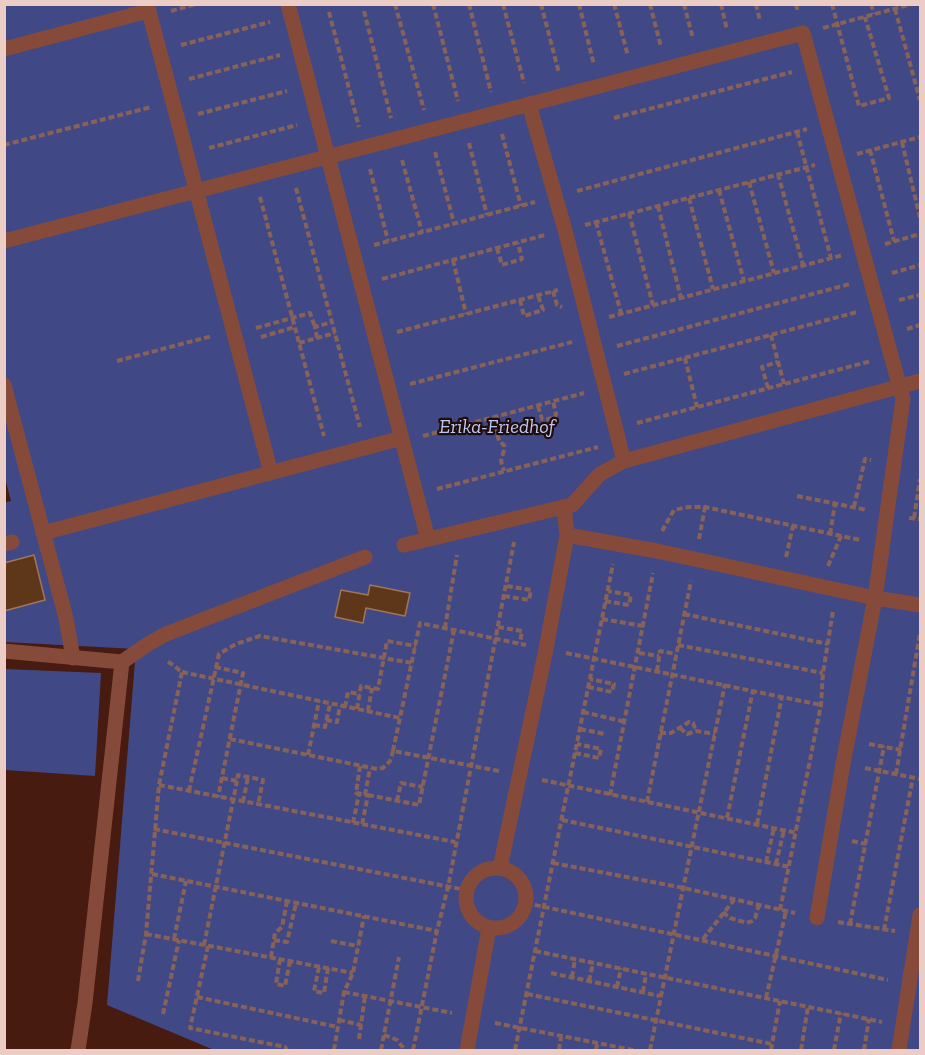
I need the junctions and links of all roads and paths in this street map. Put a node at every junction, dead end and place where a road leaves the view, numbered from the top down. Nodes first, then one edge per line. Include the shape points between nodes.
1 (503, 4) edge
2 (542, 4) edge
3 (579, 4) edge
4 (614, 4) edge
5 (650, 4) edge
6 (684, 4) edge
7 (832, 4) edge
8 (871, 4) edge
9 (910, 5) edge
10 (147, 8) edge
11 (895, 9) junction
12 (289, 11) edge
13 (874, 14) junction
14 (865, 17) junction
15 (837, 24) junction
16 (803, 33) junction
17 (4, 49) edge
18 (300, 50) junction
19 (159, 51) junction
20 (699, 60) junction
21 (813, 66) junction
22 (667, 68) junction
23 (633, 77) junction
24 (168, 85) junction
25 (309, 85) junction
26 (599, 86) junction
27 (564, 94) junction
28 (921, 100) edge
29 (172, 101) junction
30 (529, 104) junction
31 (614, 118) dead end
32 (177, 119) junction
33 (318, 119) junction
34 (828, 123) junction
35 (797, 132) junction
36 (921, 137) edge
37 (902, 142) junction
38 (4, 145) edge
39 (870, 150) junction
40 (186, 154) junction
41 (328, 156) junction
42 (838, 159) junction
43 (291, 166) junction
44 (806, 167) junction
45 (778, 174) junction
46 (255, 176) junction
47 (749, 182) junction
48 (719, 190) junction
49 (196, 192) junction
50 (555, 196) junction
51 (689, 198) junction
52 (658, 206) junction
53 (629, 213) junction
54 (921, 218) edge
55 (596, 222) junction
56 (565, 230) junction
57 (921, 234) edge
58 (4, 241) edge
59 (894, 241) junction
60 (518, 243) junction
61 (497, 248) junction
62 (862, 250) junction
63 (353, 251) junction
64 (831, 258) junction
65 (453, 260) junction
66 (802, 265) junction
67 (921, 265) edge
68 (774, 273) junction
69 (870, 279) junction
70 (744, 281) junction
71 (579, 284) junction
72 (362, 285) junction
73 (713, 289) junction
74 (538, 295) junction
75 (921, 295) edge
76 (681, 298) junction
77 (520, 300) junction
78 (653, 305) junction
79 (878, 306) junction
80 (621, 313) junction
81 (466, 314) junction
82 (293, 317) junction
83 (332, 322) junction
84 (295, 327) junction
85 (315, 327) junction
86 (233, 332) junction
87 (335, 333) junction
88 (771, 334) junction
89 (261, 337) dead end
90 (592, 337) junction
91 (317, 338) junction
92 (376, 338) junction
93 (299, 343) junction
94 (892, 355) junction
95 (685, 358) junction
96 (117, 361) dead end
97 (778, 362) junction
98 (921, 381) edge
99 (604, 383) junction
100 (784, 384) junction
101 (4, 385) edge
102 (900, 387) junction
103 (768, 388) junction
104 (389, 389) junction
105 (553, 401) junction
106 (538, 406) junction
107 (698, 407) junction
108 (494, 417) junction
109 (617, 435) junction
110 (402, 440) junction
111 (365, 448) junction
112 (330, 458) junction
113 (624, 460) junction
114 (504, 471) junction
115 (271, 473) junction
116 (921, 479) edge
117 (416, 494) junction
118 (797, 496) dead end
119 (835, 504) junction
120 (564, 507) junction
121 (705, 507) junction
122 (886, 514) junction
123 (516, 518) junction
124 (914, 518) junction
125 (921, 519) edge
126 (793, 526) junction
127 (457, 532) junction
128 (43, 533) junction
129 (567, 534) junction
130 (830, 534) junction
131 (841, 536) junction
132 (428, 539) junction
133 (617, 543) junction
134 (404, 545) dead end
135 (882, 545) junction
136 (657, 551) junction
137 (365, 557) dead end
138 (695, 559) junction
139 (783, 578) junction
140 (506, 585) junction
141 (830, 588) junction
142 (608, 591) junction
143 (504, 596) junction
144 (875, 598) junction
145 (605, 601) junction
146 (921, 604) edge
147 (684, 614) junction
148 (602, 619) junction
149 (644, 626) junction
150 (498, 627) junction
151 (445, 628) junction
152 (454, 630) junction
153 (921, 633) edge
154 (496, 639) junction
155 (520, 643) junction
156 (147, 644) junction
157 (828, 644) junction
158 (678, 645) junction
159 (416, 646) junction
160 (546, 649) junction
161 (4, 651) edge
162 (639, 653) junction
163 (676, 654) junction
164 (659, 656) junction
165 (74, 658) junction
166 (383, 658) junction
167 (594, 658) junction
168 (122, 662) junction
169 (412, 663) junction
170 (215, 667) junction
171 (636, 667) junction
172 (657, 670) junction
173 (182, 672) junction
174 (823, 673) junction
175 (672, 674) junction
176 (213, 679) junction
177 (590, 679) junction
178 (725, 684) junction
179 (241, 685) junction
180 (588, 687) junction
181 (372, 688) junction
182 (753, 690) junction
183 (360, 694) junction
184 (782, 696) junction
185 (319, 701) junction
186 (330, 704) junction
187 (340, 705) junction
188 (821, 705) junction
189 (345, 707) junction
190 (357, 709) junction
191 (368, 711) junction
192 (583, 712) junction
193 (400, 718) junction
194 (326, 720) junction
195 (626, 722) junction
196 (314, 725) junction
197 (680, 728) junction
198 (580, 729) junction
199 (696, 731) junction
200 (660, 733) junction
201 (605, 734) dead end
202 (715, 734) junction
203 (231, 739) junction
204 (848, 740) junction
205 (577, 744) junction
206 (884, 747) junction
207 (900, 750) junction
208 (393, 751) junction
209 (575, 753) junction
210 (308, 755) junction
211 (428, 758) junction
212 (843, 764) junction
213 (360, 766) junction
214 (470, 766) junction
215 (370, 768) junction
216 (879, 771) junction
217 (896, 774) junction
218 (520, 775) junction
219 (248, 777) junction
220 (913, 777) junction
221 (222, 778) junction
222 (921, 779) edge
223 (237, 781) junction
224 (159, 785) junction
225 (568, 786) junction
226 (423, 787) junction
227 (189, 791) junction
228 (359, 794) junction
229 (367, 795) junction
230 (610, 795) junction
231 (218, 797) junction
232 (233, 800) junction
233 (396, 801) junction
234 (243, 802) junction
235 (646, 802) junction
236 (258, 805) junction
237 (699, 812) junction
238 (727, 818) junction
239 (562, 820) junction
240 (353, 824) junction
241 (757, 824) junction
242 (362, 825) junction
243 (774, 828) junction
244 (154, 829) junction
245 (783, 830) junction
246 (797, 833) junction
247 (455, 843) junction
248 (224, 844) junction
249 (691, 848) junction
250 (766, 862) junction
251 (553, 863) junction
252 (776, 864) junction
253 (790, 867) junction
254 (500, 868) junction
255 (152, 874) junction
256 (186, 881) junction
257 (215, 887) junction
258 (448, 887) junction
259 (684, 888) junction
260 (466, 890) junction
261 (734, 899) junction
262 (287, 901) junction
263 (296, 903) junction
264 (526, 903) junction
265 (759, 905) junction
266 (544, 906) junction
267 (780, 910) junction
268 (786, 911) junction
269 (723, 912) junction
270 (921, 915) edge
271 (364, 916) junction
272 (817, 918) junction
273 (850, 924) junction
274 (282, 927) junction
275 (489, 928) junction
276 (290, 929) junction
277 (884, 930) junction
278 (436, 932) junction
279 (674, 933) junction
280 (146, 934) junction
281 (917, 934) junction
282 (176, 939) junction
283 (703, 939) junction
284 (274, 940) junction
285 (331, 941) dead end
286 (206, 945) junction
287 (358, 946) junction
288 (536, 951) junction
289 (776, 955) junction
290 (271, 957) junction
291 (399, 957) dead end
292 (280, 959) junction
293 (576, 959) junction
294 (290, 961) junction
295 (593, 963) junction
296 (319, 967) junction
297 (328, 968) junction
298 (621, 968) junction
299 (551, 973) dead end
300 (353, 974) junction
301 (646, 974) junction
302 (572, 977) junction
303 (664, 977) junction
304 (138, 981) dead end
305 (589, 981) junction
306 (910, 985) junction
307 (617, 987) junction
308 (643, 992) junction
309 (527, 994) junction
310 (365, 996) dead end
311 (660, 996) junction
312 (197, 997) junction
313 (766, 998) junction
314 (780, 1001) junction
315 (808, 1007) junction
316 (841, 1013) junction
317 (164, 1014) dead end
318 (869, 1019) junction
319 (339, 1020) junction
320 (656, 1021) junction
321 (361, 1025) junction
322 (903, 1026) junction
323 (338, 1027) junction
324 (384, 1035) junction
325 (561, 1037) dead end
326 (359, 1039) dead end
327 (597, 1044) dead end
328 (772, 1044) junction
329 (78, 1050) edge
330 (286, 1050) edge
331 (334, 1050) edge
332 (381, 1050) edge
333 (405, 1050) edge
334 (412, 1050) edge
335 (467, 1050) edge
336 (515, 1050) edge
337 (559, 1050) edge
338 (596, 1050) edge
339 (650, 1050) edge
340 (771, 1050) edge
341 (801, 1050) edge
342 (834, 1050) edge
343 (864, 1050) edge
344 (899, 1050) edge

1 - 30 path
2 - 27 path
3 - 26 path
4 - 23 path
5 - 22 path
6 - 20 path
7 - 15 path
8 - 13 path
9 - 11 path
10 - 17 lane
10 - 19 lane
11 - 13 path
11 - 28 path
12 - 18 lane
12 - 19 path
13 - 14 path
14 - 15 path
14 - 15 path via 889,98 859,106
15 - 16 path
16 - 20 lane
16 - 21 lane
18 - 24 path
18 - 25 lane
19 - 24 lane
20 - 22 lane
21 - 31 path
21 - 34 lane
22 - 23 lane
23 - 26 lane
24 - 29 lane
25 - 32 path
25 - 33 lane
26 - 27 lane
27 - 30 lane
29 - 32 lane
29 - 38 path
30 - 41 lane
30 - 50 lane
32 - 40 lane
33 - 40 path
33 - 41 lane
34 - 35 path
34 - 42 lane
35 - 44 path
35 - 50 path
36 - 37 path
37 - 39 path
37 - 54 path
39 - 42 path
39 - 59 path
40 - 49 lane
41 - 43 lane
41 - 63 lane
42 - 44 path
42 - 62 lane
43 - 46 lane
43 - 83 path
44 - 45 path
44 - 64 path
45 - 47 path
45 - 66 path
46 - 49 lane
46 - 82 path
47 - 48 path
47 - 68 path
48 - 51 path
48 - 70 path
49 - 58 lane
49 - 86 lane
50 - 56 lane
50 - 63 path
51 - 52 path
51 - 73 path
52 - 53 path
52 - 76 path
53 - 55 path
53 - 78 path
55 - 56 path
55 - 80 path
56 - 60 path
56 - 71 lane
57 - 59 path
59 - 62 path
60 - 61 path
60 - 61 path via 522,259 502,265
61 - 65 path
62 - 64 path
62 - 69 lane
63 - 72 lane
64 - 66 path
65 - 72 path
65 - 81 path
66 - 68 path
67 - 69 path
68 - 70 path
69 - 79 lane
69 - 90 path
70 - 73 path
71 - 74 path
71 - 90 lane
72 - 92 lane
73 - 76 path
74 - 77 path
74 - 77 path via 543,310 524,316
75 - 79 path
76 - 78 path
77 - 81 path
78 - 80 path
79 - 88 path
79 - 94 lane
80 - 90 path
81 - 92 path
82 - 84 path
82 - 85 path via 310,313
82 - 86 path
83 - 85 path
83 - 87 path
84 - 89 path
84 - 93 path
85 - 91 path
86 - 96 path
86 - 115 lane
87 - 91 path
87 - 111 path
88 - 95 path
88 - 97 path
90 - 99 lane
90 - 104 path
91 - 93 path
92 - 104 lane
93 - 112 path
94 - 100 path
94 - 102 lane
95 - 99 path
95 - 107 path
97 - 100 path
97 - 103 path via 762,366
98 - 102 lane
99 - 105 path
99 - 109 lane
100 - 103 path
101 - 128 lane
102 - 113 lane
102 - 122 lane via 903,399
103 - 107 path
104 - 110 lane
105 - 106 path
105 - 106 path via 555,417 545,420
106 - 108 path
107 - 109 path
108 - 110 path
108 - 114 path via 499,441 504,445
109 - 113 lane
109 - 114 path
110 - 111 lane
110 - 117 lane
111 - 112 lane
112 - 115 lane
113 - 120 lane via 600,474 572,505
114 - 117 path
115 - 128 lane
116 - 124 path
117 - 132 lane
118 - 119 path
119 - 122 path
119 - 130 path
120 - 123 lane
120 - 129 lane
121 - 126 path
121 - 136 path via 674,510 657,542
121 - 138 path
122 - 124 path
122 - 135 lane
123 - 127 lane
123 - 140 path
124 - 125 path
126 - 130 path
126 - 139 path
127 - 132 lane
127 - 151 path
128 - 165 lane
129 - 133 lane
129 - 160 lane
130 - 131 path
131 - 135 path
131 - 141 path via 828,564
132 - 134 lane
133 - 136 lane
133 - 142 path
135 - 144 lane
136 - 138 lane
136 - 149 path
137 - 156 lane
138 - 139 lane
138 - 147 path
139 - 141 lane
140 - 143 path
140 - 143 path via 531,590 529,600
141 - 144 lane
141 - 157 path
142 - 145 path
142 - 145 path via 631,595 629,605
143 - 150 path
144 - 146 lane
144 - 204 lane
145 - 148 path
147 - 157 path
147 - 158 path
148 - 149 path
148 - 167 path
149 - 162 path
150 - 154 path
150 - 155 path via 522,631
151 - 152 path
151 - 159 path via 420,623
152 - 154 path
152 - 211 path
153 - 207 path
154 - 155 path
154 - 214 path
155 - 160 path
156 - 168 lane
156 - 173 path
157 - 174 path
158 - 163 path
158 - 174 path
159 - 166 path via 387,641
159 - 169 path
160 - 167 path
160 - 218 lane
161 - 165 lane
162 - 164 path
162 - 171 path
163 - 164 path via 660,651
163 - 175 path
164 - 172 path
165 - 168 lane
166 - 169 path
166 - 170 path via 260,636 219,654
166 - 181 path via 378,689
167 - 171 path
167 - 177 path
168 - 329 lane
169 - 193 path
170 - 176 path
170 - 179 path via 243,674
171 - 172 path
171 - 195 path
172 - 175 path
173 - 176 path
173 - 224 path
174 - 188 path
175 - 178 path
175 - 200 path
176 - 179 path
176 - 227 path
177 - 180 path
177 - 180 path via 614,684 612,692
178 - 182 path
178 - 202 path
179 - 185 path
179 - 203 path
180 - 192 path
181 - 183 path via 361,686
181 - 191 path
182 - 184 path
182 - 238 path
183 - 189 path via 348,692
183 - 190 path
184 - 188 path
184 - 241 path
185 - 186 path
185 - 196 path
186 - 187 path
186 - 194 path
187 - 189 path
187 - 194 path via 336,722
188 - 246 path
189 - 190 path
190 - 191 path
191 - 193 path
192 - 195 path
192 - 198 path
193 - 208 path
194 - 196 path via 325,727
195 - 230 path
196 - 210 path
197 - 199 path via 687,734
197 - 199 path via 689,722
197 - 200 path
198 - 201 path
198 - 205 path
199 - 202 path
200 - 235 path
202 - 237 path
203 - 210 path
203 - 221 path
204 - 206 path
204 - 212 lane
205 - 209 path
205 - 209 path via 601,749 599,758
206 - 207 path
206 - 216 path
207 - 217 path
208 - 211 path
208 - 215 path via 383,768
209 - 225 path
210 - 213 path
211 - 214 path
211 - 226 path
212 - 216 path
212 - 272 lane
213 - 215 path
213 - 228 path via 356,793
214 - 218 path
214 - 247 path
215 - 229 path
216 - 217 path
216 - 273 path
217 - 220 path
218 - 225 path
218 - 254 lane
219 - 223 path via 238,775
219 - 234 path
219 - 236 path via 263,780
220 - 222 path
220 - 277 path
221 - 223 path
221 - 231 path
223 - 232 path
224 - 227 path
224 - 244 path
225 - 230 path
225 - 239 path
226 - 233 path via 401,783
226 - 233 path via 419,805
227 - 231 path
228 - 229 path
228 - 240 path
229 - 233 path
229 - 242 path
230 - 235 path
231 - 232 path
232 - 234 path
232 - 248 path
234 - 236 path
235 - 237 path
236 - 240 path
237 - 238 path
237 - 249 path
238 - 241 path
239 - 249 path
239 - 251 path
240 - 242 path
241 - 243 path
242 - 247 path
243 - 245 path
243 - 250 path
244 - 248 path
244 - 255 path
245 - 246 path
245 - 252 path
246 - 253 path
247 - 258 path
248 - 257 path
248 - 258 path
249 - 250 path
249 - 259 path
250 - 252 path
251 - 259 path
251 - 266 path
252 - 253 path
253 - 267 path
254 - 260 lane via 485,869 473,877
254 - 264 lane via 514,874 524,887
255 - 256 path
255 - 280 path
256 - 257 path
256 - 282 path
257 - 262 path
257 - 286 path
258 - 260 path
258 - 278 path
259 - 261 path
259 - 279 path
260 - 275 lane via 466,907 475,920
261 - 265 path
261 - 269 path
262 - 263 path
262 - 274 path
263 - 271 path
263 - 276 path
264 - 266 path
264 - 275 lane via 519,918 506,927
265 - 267 path
265 - 269 path via 755,918 747,922
266 - 279 path
266 - 288 path
267 - 268 path
268 - 272 path
268 - 289 path
269 - 283 path
270 - 281 lane
271 - 278 path
271 - 287 path
272 - 273 path
273 - 277 path
274 - 276 path
274 - 284 path
275 - 335 lane
276 - 284 path via 287,942
277 - 281 path
278 - 334 path
279 - 283 path
279 - 303 path
280 - 282 path
280 - 304 path
281 - 306 lane
282 - 286 path
282 - 317 path
283 - 289 path
284 - 290 path
285 - 287 path
286 - 290 path
286 - 312 path
287 - 300 path
288 - 293 path
288 - 309 path
289 - 306 path
289 - 313 path
290 - 292 path
291 - 324 path
292 - 294 path
292 - 294 path via 276,984 285,986
293 - 295 path
293 - 302 path
294 - 296 path
295 - 298 path
295 - 305 path
296 - 297 path
296 - 297 path via 314,991 324,993
297 - 300 path
298 - 301 path
298 - 307 path
299 - 302 path
300 - 319 path via 344,992
301 - 303 path
301 - 308 path
302 - 305 path
303 - 311 path
303 - 313 path
305 - 307 path
306 - 322 lane
307 - 308 path
308 - 311 path
309 - 320 path
309 - 336 path
310 - 321 path
311 - 320 path
312 - 323 path
312 - 330 path via 190,1028
313 - 314 path
314 - 315 path
314 - 328 path
315 - 316 path
315 - 341 path
316 - 318 path
316 - 342 path
318 - 322 path
318 - 343 path
319 - 321 path
319 - 323 path
320 - 328 path
320 - 339 path
321 - 326 path
322 - 344 lane
323 - 331 path
324 - 332 path
324 - 333 path via 397,1040
325 - 337 path
327 - 338 path
328 - 340 path

